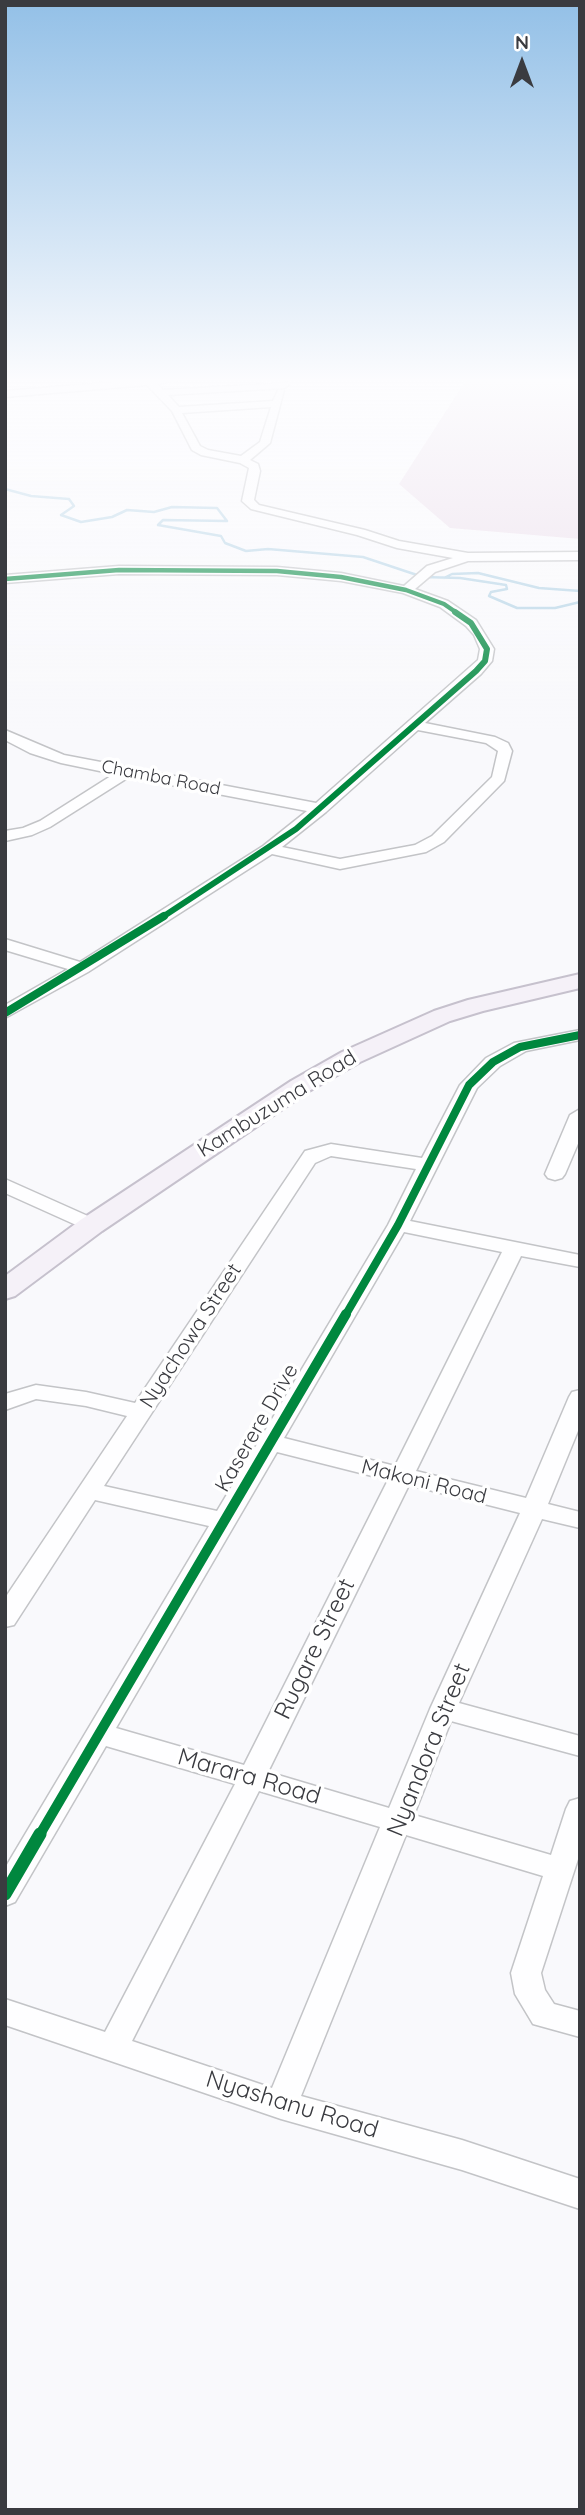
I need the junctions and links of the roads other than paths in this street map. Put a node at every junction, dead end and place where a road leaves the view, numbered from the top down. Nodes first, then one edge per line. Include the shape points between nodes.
1 (249, 497) edge
2 (580, 555) edge
3 (468, 557) junction
4 (5, 579) edge
5 (414, 582) junction
6 (415, 725) junction
7 (5, 734) edge
8 (127, 772) junction
9 (321, 809) junction
10 (5, 836) edge
11 (269, 849) junction
12 (5, 944) edge
13 (82, 968) junction
14 (580, 981) edge
15 (5, 1013) edge
16 (580, 1035) edge
17 (580, 1115) edge
18 (429, 1165) junction
19 (555, 1174) dead end
20 (5, 1185) edge
21 (92, 1225) junction
22 (398, 1225) junction
23 (515, 1248) junction
24 (580, 1261) edge
25 (5, 1290) edge
26 (580, 1396) edge
27 (5, 1404) edge
28 (141, 1412) junction
29 (268, 1442) junction
30 (401, 1476) junction
31 (90, 1491) junction
32 (534, 1509) junction
33 (580, 1520) edge
34 (223, 1521) junction
35 (5, 1618) edge
36 (443, 1709) junction
37 (98, 1733) junction
38 (580, 1746) edge
39 (252, 1777) junction
40 (580, 1809) edge
41 (399, 1822) junction
42 (559, 1869) junction
43 (5, 1895) edge
44 (5, 2012) edge
45 (580, 2024) edge
46 (111, 2049) junction
47 (281, 2105) junction
48 (580, 2194) edge

1 - 3 street via 255,507 397,544
2 - 3 street
3 - 5 street
4 - 5 street via 106,570 270,570
5 - 6 street via 461,614 487,649 481,667
6 - 9 street
6 - 11 street via 490,740 505,751 499,778 438,839 420,849 340,864
7 - 8 street, Chamba Road via 51,756
8 - 9 street, Chamba Road
8 - 10 street via 45,824
9 - 11 street
11 - 13 street
12 - 13 street
13 - 15 street
14 - 21 main road, Kambuzuma Road via 442,1016 351,1056
16 - 18 street, Kaserere Drive via 520,1046 493,1062 470,1085
17 - 19 street
18 - 22 street, Kaserere Drive
18 - 28 street, Nyachowa Street via 331,1150 312,1155
20 - 21 street
21 - 25 main road, Kambuzuma Road
22 - 23 street
22 - 29 street, Kaserere Drive
23 - 24 street
23 - 30 street, Rugare Street
26 - 32 street, Nyandora Street
27 - 28 street via 36,1392
28 - 31 street, Nyachowa Street
29 - 30 street, Makoni Road
29 - 34 street, Kaserere Drive
30 - 32 street, Makoni Road
30 - 39 street, Rugare Street
31 - 34 street
31 - 35 street, Nyachowa Street
32 - 33 street, Makoni Road
32 - 36 street, Nyandora Street
34 - 37 street, Kaserere Drive
36 - 38 street
36 - 41 street, Nyandora Street
37 - 39 street, Marara Road
37 - 43 street, Kaserere Drive
39 - 41 street, Marara Road
39 - 46 street, Rugare Street
40 - 42 street
41 - 42 street, Marara Road
41 - 47 street, Nyandora Street
42 - 45 street via 526,1973 530,1994 544,2015
44 - 46 street, Nyashanu Road
46 - 47 street, Nyashanu Road
47 - 48 street, Nyashanu Road via 462,2155

